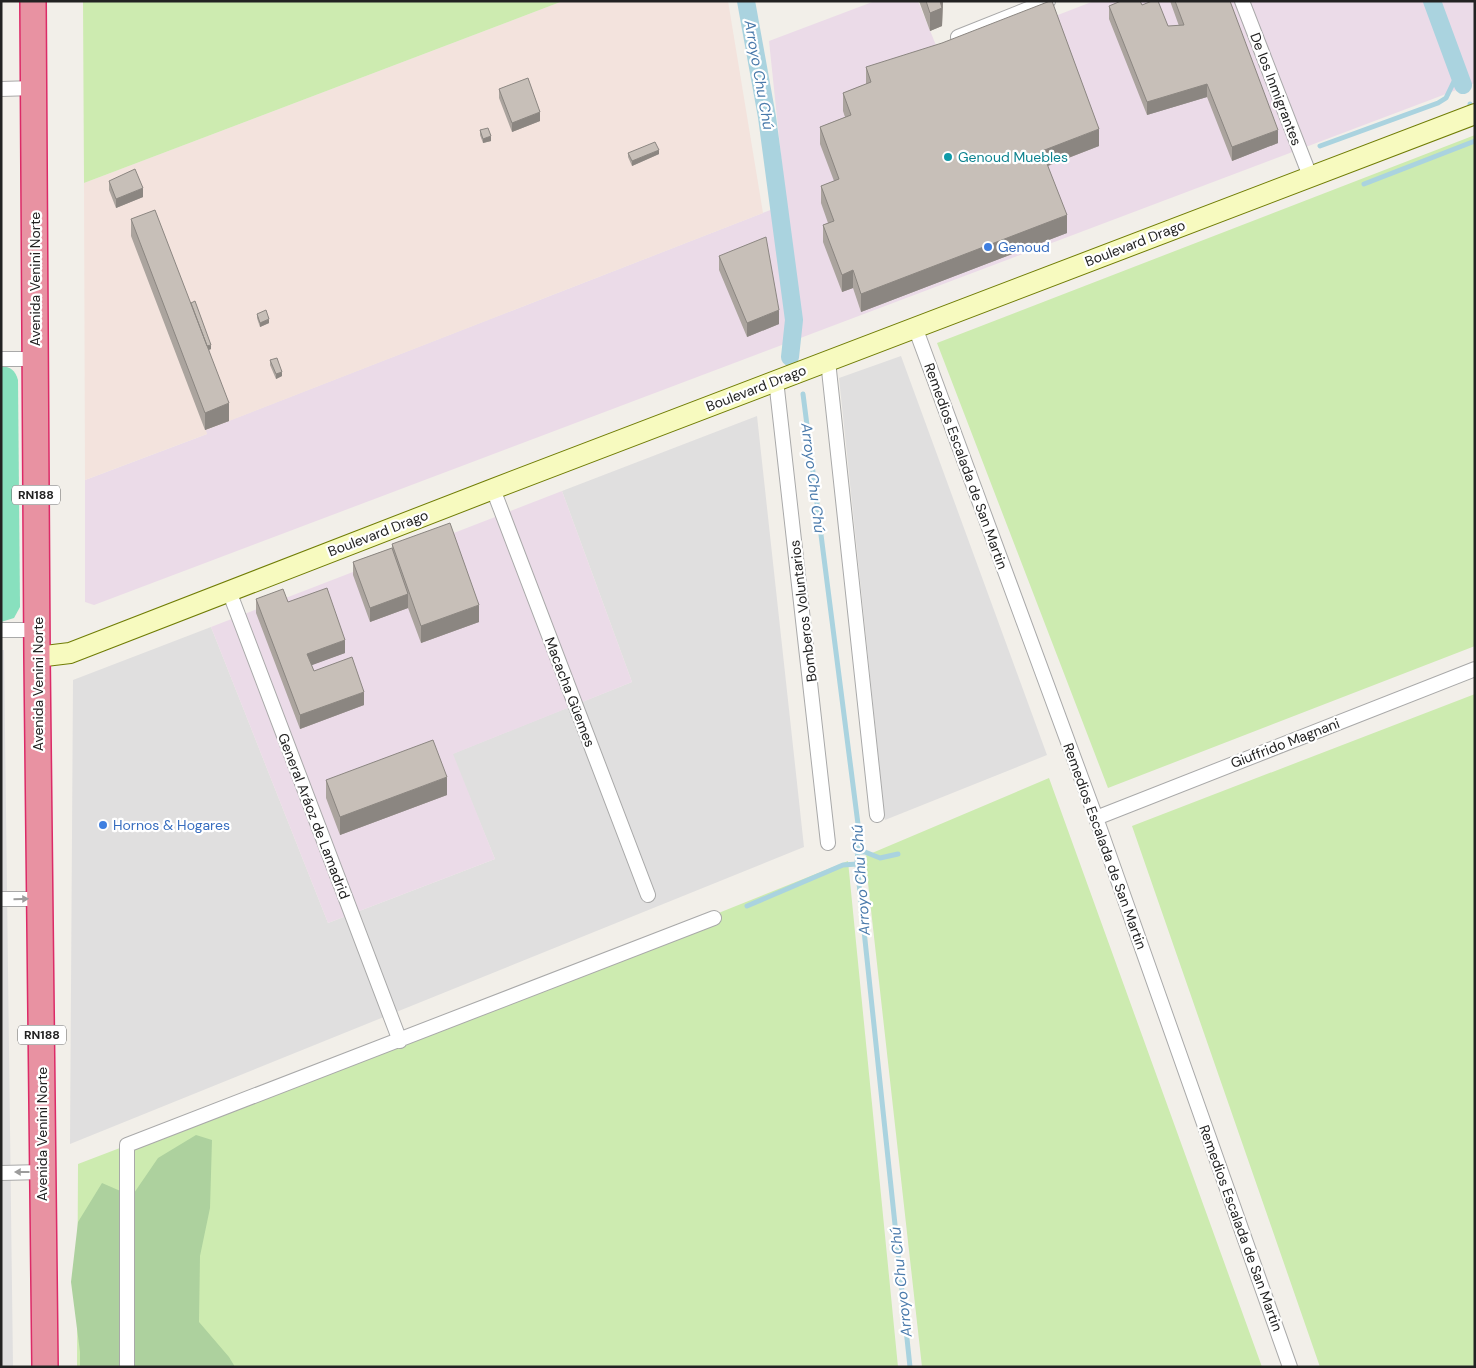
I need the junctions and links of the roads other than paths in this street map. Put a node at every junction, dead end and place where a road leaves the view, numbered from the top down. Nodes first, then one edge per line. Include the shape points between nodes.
1 (33, 1) edge
2 (1048, 1) edge
3 (1242, 1) edge
4 (958, 36) edge
5 (34, 88) junction
6 (1, 89) edge
7 (1475, 114) edge
8 (1310, 176) junction
9 (915, 327) junction
10 (1, 359) edge
11 (36, 359) junction
12 (821, 364) junction
13 (779, 379) junction
14 (493, 489) junction
15 (229, 591) junction
16 (1, 630) edge
17 (37, 630) junction
18 (37, 658) junction
19 (1475, 669) edge
20 (877, 815) dead end
21 (1096, 818) junction
22 (828, 843) dead end
23 (648, 895) dead end
24 (40, 898) junction
25 (1, 899) edge
26 (714, 918) dead end
27 (400, 1041) junction
28 (43, 1172) junction
29 (1, 1173) edge
30 (44, 1367) edge
31 (127, 1367) edge
32 (1290, 1367) edge

1 - 5 highway, Avenida Venini Norte / RN188
2 - 4 street
3 - 8 street, De los Inmigrantes
5 - 6 street
5 - 11 highway, Avenida Venini Norte / RN188
7 - 8 main road, Boulevard Drago
8 - 9 main road, Boulevard Drago
9 - 12 main road, Boulevard Drago
9 - 21 street, Remedios Escalada de San Martin
10 - 11 street
11 - 17 highway, Avenida Venini Norte / RN188
12 - 13 main road, Boulevard Drago
12 - 20 street
13 - 14 main road, Boulevard Drago
13 - 22 street, Bomberos Voluntarios
14 - 15 main road, Boulevard Drago
14 - 23 street, Macacha Güemes
15 - 18 main road, Boulevard Drago via 70,653
15 - 27 street, General Aráoz de Lamadrid
16 - 17 street
17 - 18 highway, Avenida Venini Norte / RN188
18 - 24 highway, Avenida Venini Norte / RN188
19 - 21 street, Giuffrido Magnani
21 - 32 street, Remedios Escalada de San Martin
25 -> 24 street
24 - 28 highway, Avenida Venini Norte / RN188
26 - 27 street
27 - 31 street via 126,1145
28 -> 29 street
28 - 30 highway, Avenida Venini Norte / RN188

